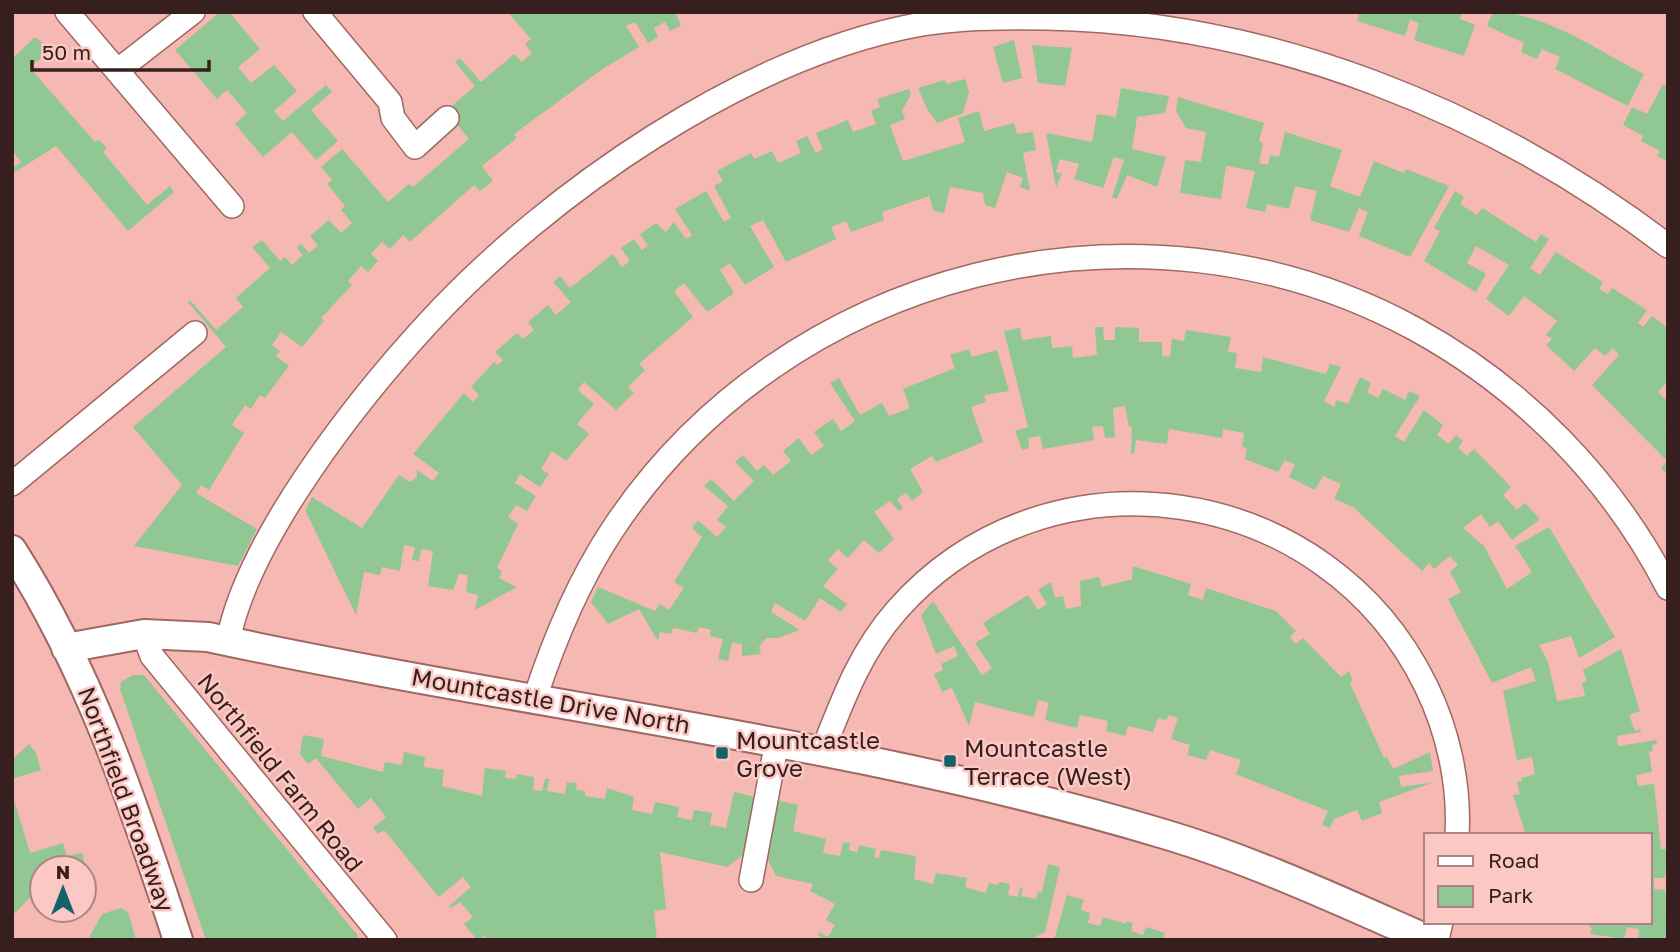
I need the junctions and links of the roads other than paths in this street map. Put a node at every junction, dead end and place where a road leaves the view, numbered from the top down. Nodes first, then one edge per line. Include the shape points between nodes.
1 (67, 12) edge
2 (193, 12) edge
3 (315, 12) edge
4 (924, 18) edge
5 (117, 71) junction
6 (447, 118) dead end
7 (232, 206) dead end
8 (1668, 246) edge
9 (195, 333) dead end
10 (12, 484) edge
11 (12, 550) edge
12 (20, 579) edge
13 (1668, 588) edge
14 (144, 634) junction
15 (228, 641) junction
16 (66, 648) junction
17 (535, 698) junction
18 (777, 741) junction
19 (823, 750) junction
20 (1457, 833) edge
21 (751, 880) dead end
22 (178, 940) edge
23 (386, 940) edge
24 (1429, 940) edge

1 - 5 street
2 - 5 street
3 - 6 street via 390,102 393,118 415,147
4 - 8 street via 1103,20 1187,31 1293,55 1405,96 1516,147 1608,202
4 - 15 street via 832,48 709,106 600,173 517,237 412,340 335,436 249,579 233,615
5 - 7 street
9 - 10 street
11 - 12 street, Northfield Broadway
12 - 16 street, Northfield Broadway
13 - 17 street via 1621,511 1558,436 1490,377 1404,323 1321,288 1233,265 1160,256 1064,258 976,273 898,298 811,341 736,393 672,454 611,531 566,614
14 - 15 street, Mountcastle Drive North
14 - 16 street, Mountcastle Drive North
14 - 23 street, Northfield Farm Road via 152,656
15 - 17 street, Mountcastle Drive North
16 - 22 street, Northfield Broadway via 107,732
17 - 18 street, Mountcastle Drive North
18 - 19 street, Mountcastle Drive North
18 - 21 street
19 - 20 street via 850,679 873,641 907,600 952,561 1002,533 1056,513 1118,504 1183,507 1241,521 1294,544 1343,579 1382,618 1409,655 1438,714 1453,774
19 - 24 street, Mountcastle Drive North via 1166,835 1270,872

